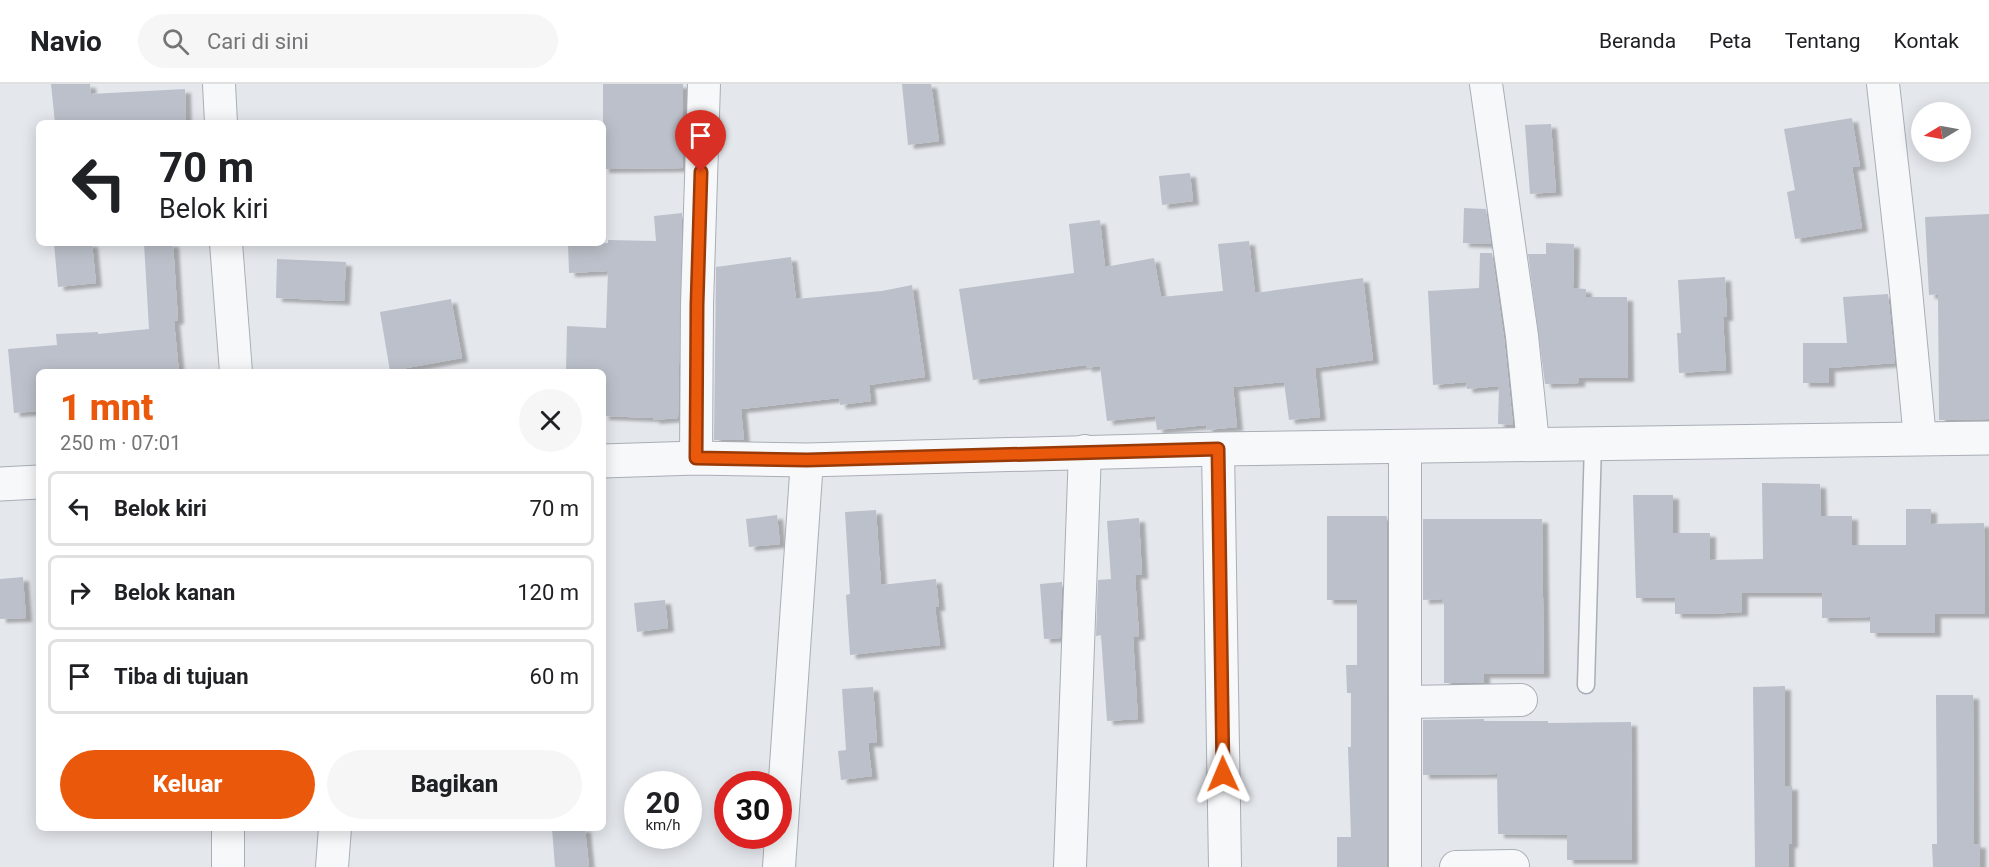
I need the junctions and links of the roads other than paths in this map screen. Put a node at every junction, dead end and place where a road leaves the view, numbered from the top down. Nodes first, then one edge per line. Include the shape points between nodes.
1 (219, 84) edge
2 (704, 84) edge
3 (1486, 84) edge
4 (1883, 84) edge
5 (221, 120) edge
6 (226, 246) edge
7 (236, 369) edge
8 (1989, 438) edge
9 (1920, 439) junction
10 (1533, 443) junction
11 (1593, 443) junction
12 (1405, 446) junction
13 (1218, 449) junction
14 (1085, 451) junction
15 (696, 458) junction
16 (807, 460) junction
17 (606, 461) edge
18 (36, 482) edge
19 (0, 484) edge
20 (1586, 685) dead end
21 (1521, 700) dead end
22 (1405, 702) junction
23 (228, 831) edge
24 (335, 831) edge
25 (1513, 866) edge
26 (228, 867) edge
27 (332, 867) edge
28 (779, 867) edge
29 (1070, 867) edge
30 (1225, 867) edge
31 (1405, 867) edge
32 (1456, 867) edge

1 - 5 street
2 - 15 street
3 - 10 street
4 - 9 street
6 - 7 street
8 - 9 street
9 - 11 street
10 - 11 street
10 - 12 street
11 - 20 lane
12 - 13 street
12 - 22 street
13 - 14 street
13 - 30 street
14 - 16 street
14 - 29 street
15 - 16 street
15 - 17 street
16 - 28 street
18 - 19 street
21 - 22 street
22 - 31 street
23 - 26 street
24 - 27 street
25 - 32 street

